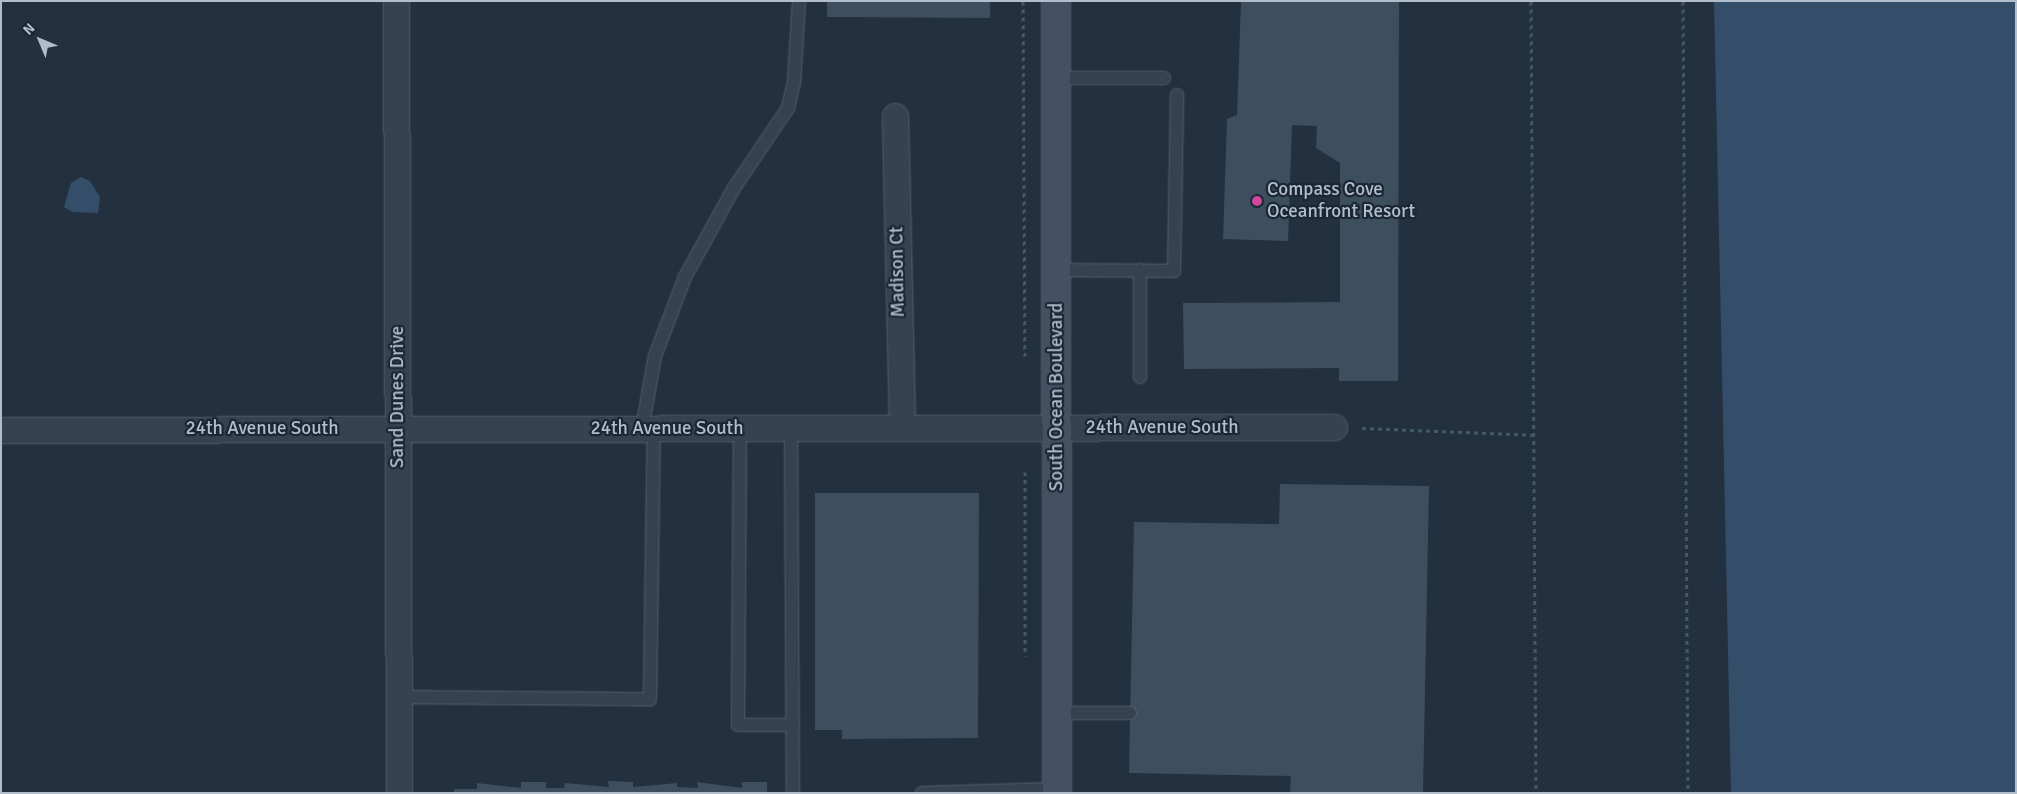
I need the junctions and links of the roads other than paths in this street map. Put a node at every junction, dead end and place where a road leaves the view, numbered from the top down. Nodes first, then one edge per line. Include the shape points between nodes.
1 (396, 1) edge
2 (800, 1) edge
3 (1056, 1) edge
4 (1055, 78) junction
5 (1164, 78) dead end
6 (1176, 95) dead end
7 (895, 116) dead end
8 (1057, 270) junction
9 (1140, 270) junction
10 (1140, 377) dead end
11 (1334, 427) road end
12 (791, 428) junction
13 (902, 428) junction
14 (1057, 428) junction
15 (398, 429) junction
16 (648, 429) junction
17 (740, 429) junction
18 (1, 430) edge
19 (399, 697) junction
20 (1057, 713) junction
21 (1130, 713) dead end
22 (793, 725) junction
23 (1057, 791) edge
24 (399, 793) edge
25 (793, 793) edge
26 (922, 793) edge

1 - 15 street, Sand Dunes Drive
2 - 16 lane via 794,83 788,108 734,188 685,277 655,356
3 - 4 main road, South Ocean Boulevard
4 - 5 lane
4 - 8 main road, South Ocean Boulevard
6 - 9 lane via 1174,270
7 - 13 street, Madison Ct
8 - 9 lane
8 - 14 main road, South Ocean Boulevard
9 - 10 lane
11 - 14 street, 24th Avenue South
12 - 13 street, 24th Avenue South
12 - 17 street, 24th Avenue South
12 - 22 lane
13 - 14 street, 24th Avenue South
14 - 20 main road, South Ocean Boulevard
15 - 16 street, 24th Avenue South
15 - 18 street, 24th Avenue South
15 - 19 street, Sand Dunes Drive
16 - 17 street, 24th Avenue South
16 - 19 lane via 650,699
17 - 22 lane via 738,725
19 - 24 street, Sand Dunes Drive
20 - 21 lane
20 - 23 main road, South Ocean Boulevard
22 - 25 lane
23 - 26 lane

